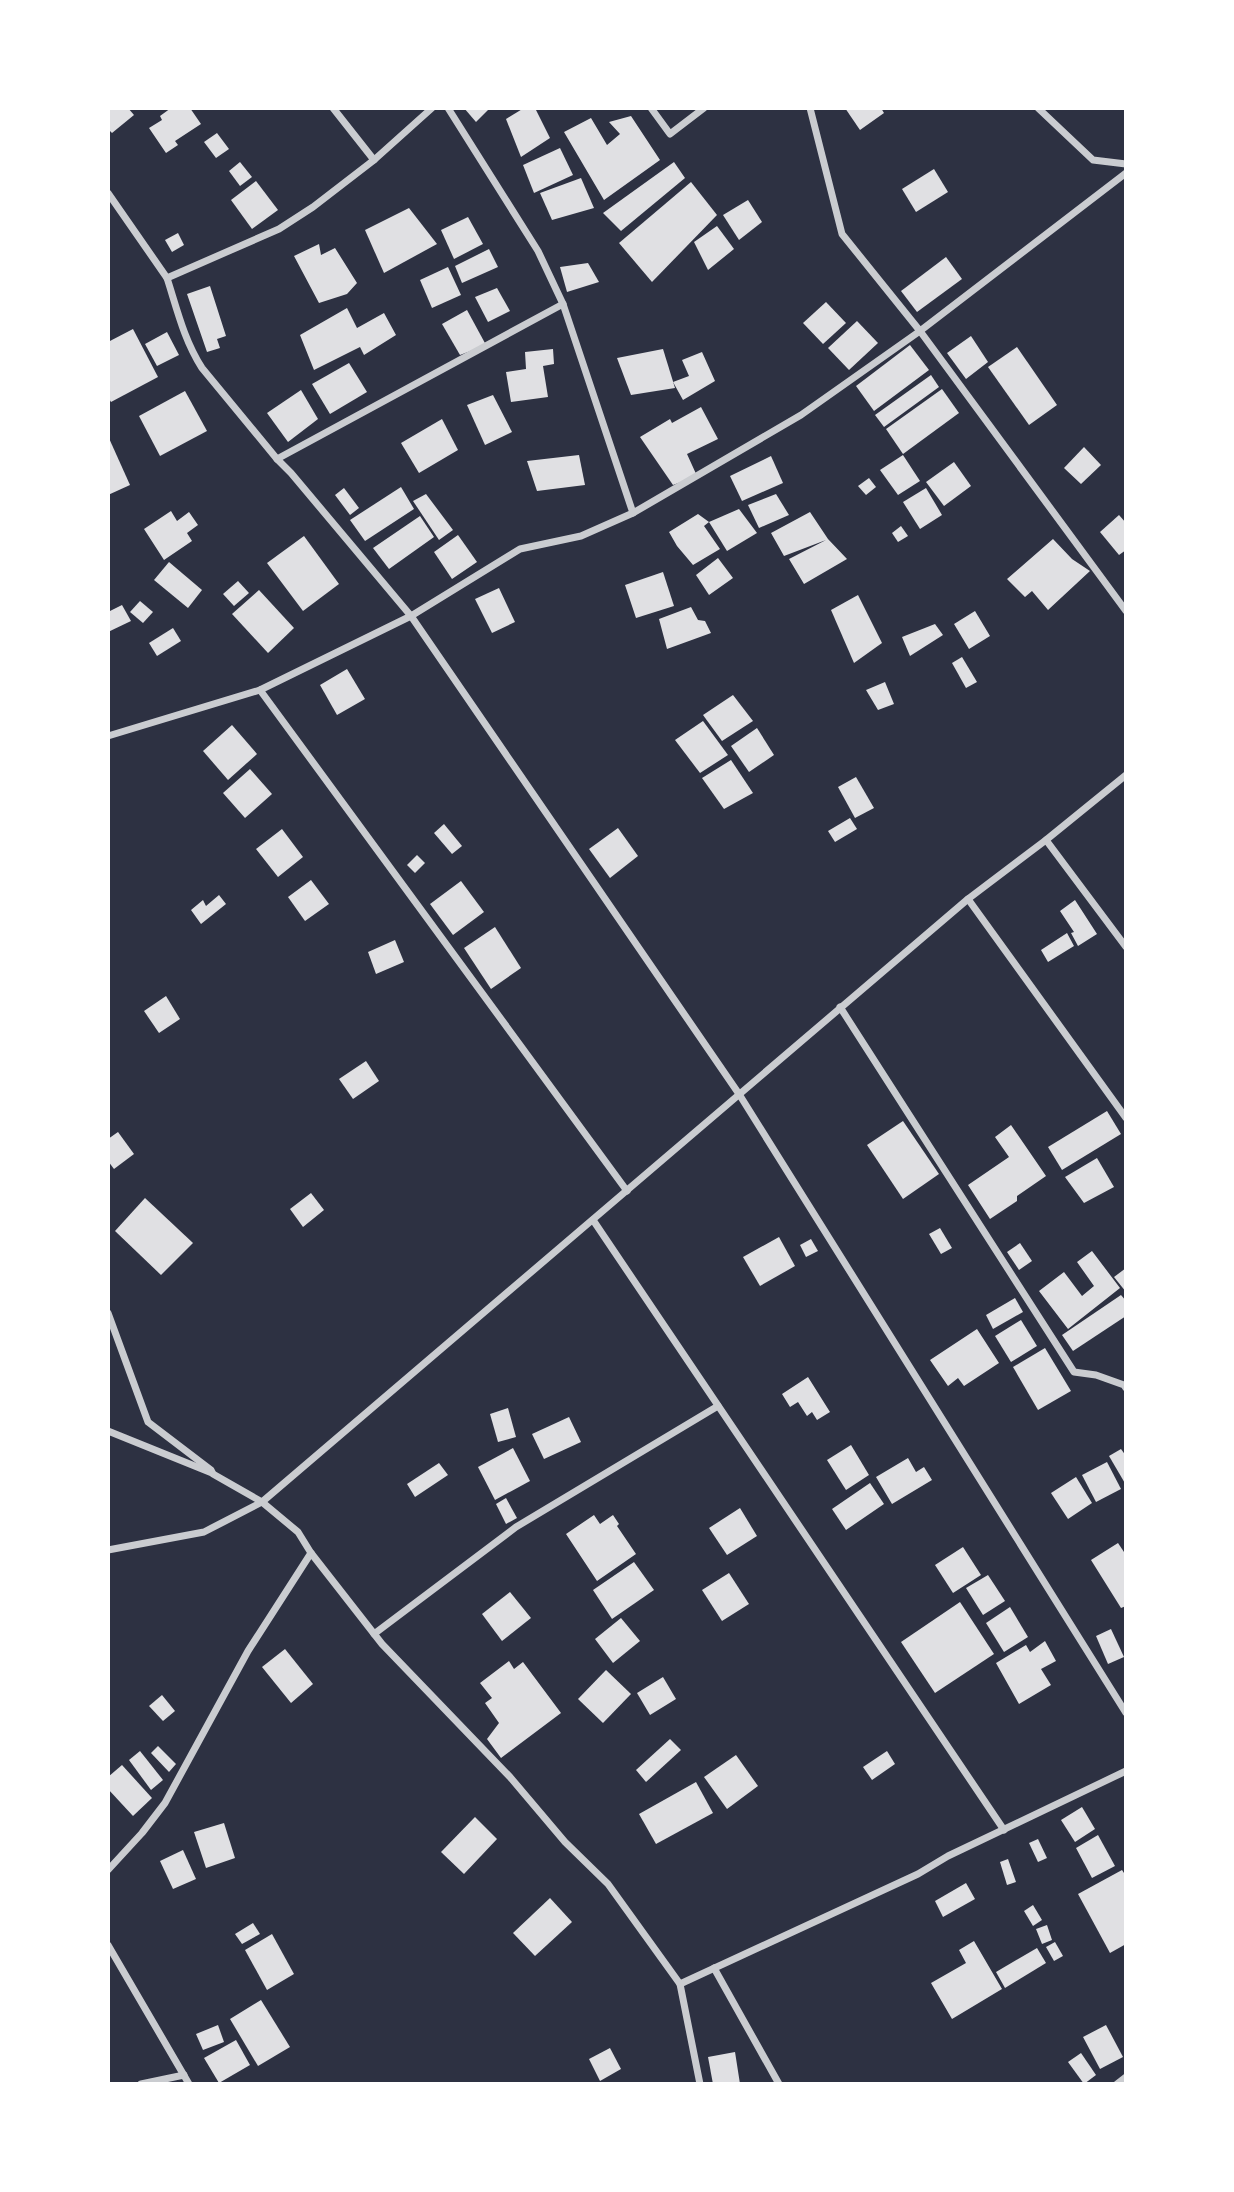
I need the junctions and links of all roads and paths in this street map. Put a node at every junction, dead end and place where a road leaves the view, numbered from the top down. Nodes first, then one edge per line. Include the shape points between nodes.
1 (333, 108) edge
2 (432, 108) edge
3 (448, 108) edge
4 (651, 108) edge
5 (704, 108) edge
6 (810, 108) edge
7 (1038, 108) edge
8 (374, 160) junction
9 (1125, 164) edge
10 (1125, 173) edge
11 (108, 193) edge
12 (167, 278) junction
13 (563, 304) junction
14 (920, 331) junction
15 (278, 459) junction
16 (633, 513) junction
17 (1125, 611) edge
18 (411, 616) junction
19 (260, 690) junction
20 (108, 736) edge
21 (1125, 775) edge
22 (1046, 840) junction
23 (968, 899) junction
24 (1125, 947) edge
25 (840, 1007) junction
26 (739, 1094) junction
27 (1125, 1118) edge
28 (627, 1191) junction
29 (593, 1220) junction
30 (108, 1313) edge
31 (1125, 1388) edge
32 (719, 1406) junction
33 (108, 1432) edge
34 (213, 1474) junction
35 (262, 1502) junction
36 (108, 1550) edge
37 (311, 1553) junction
38 (374, 1634) junction
39 (1125, 1713) edge
40 (1125, 1771) edge
41 (1004, 1829) junction
42 (108, 1870) edge
43 (108, 1945) edge
44 (714, 1968) junction
45 (680, 1984) junction
46 (184, 2075) junction
47 (1125, 2077) edge
48 (141, 2084) edge
49 (189, 2084) edge
50 (701, 2084) edge
51 (779, 2084) edge
52 (1117, 2084) edge

1 - 8 street
2 - 8 street
3 - 13 street via 538,251
4 - 5 street via 670,134
6 - 14 street via 842,234
7 - 9 street via 1093,160
8 - 12 street via 279,229
10 - 14 street
11 - 12 street
12 - 15 street via 193,354
13 - 15 street
13 - 16 street
14 - 16 street via 801,415
14 - 17 street
15 - 18 street
16 - 18 street via 581,536 520,550
18 - 19 street
18 - 26 street
19 - 20 street
19 - 28 street
21 - 22 street
22 - 23 street
22 - 24 street
23 - 25 street
23 - 27 street
25 - 26 street
25 - 31 street via 1074,1372
26 - 28 street
26 - 39 street
28 - 29 street
29 - 32 street
29 - 35 street
30 - 34 street via 148,1422
32 - 38 street via 516,1527
32 - 41 street
33 - 34 street
34 - 35 street
35 - 36 street via 204,1532
35 - 37 street via 298,1532
37 - 38 street
37 - 42 street via 248,1651 165,1803
38 - 45 street via 608,1884
40 - 41 street
41 - 44 street
43 - 46 street
44 - 45 street
44 - 51 street
45 - 50 street
46 - 48 street
46 - 49 street
47 - 52 street

